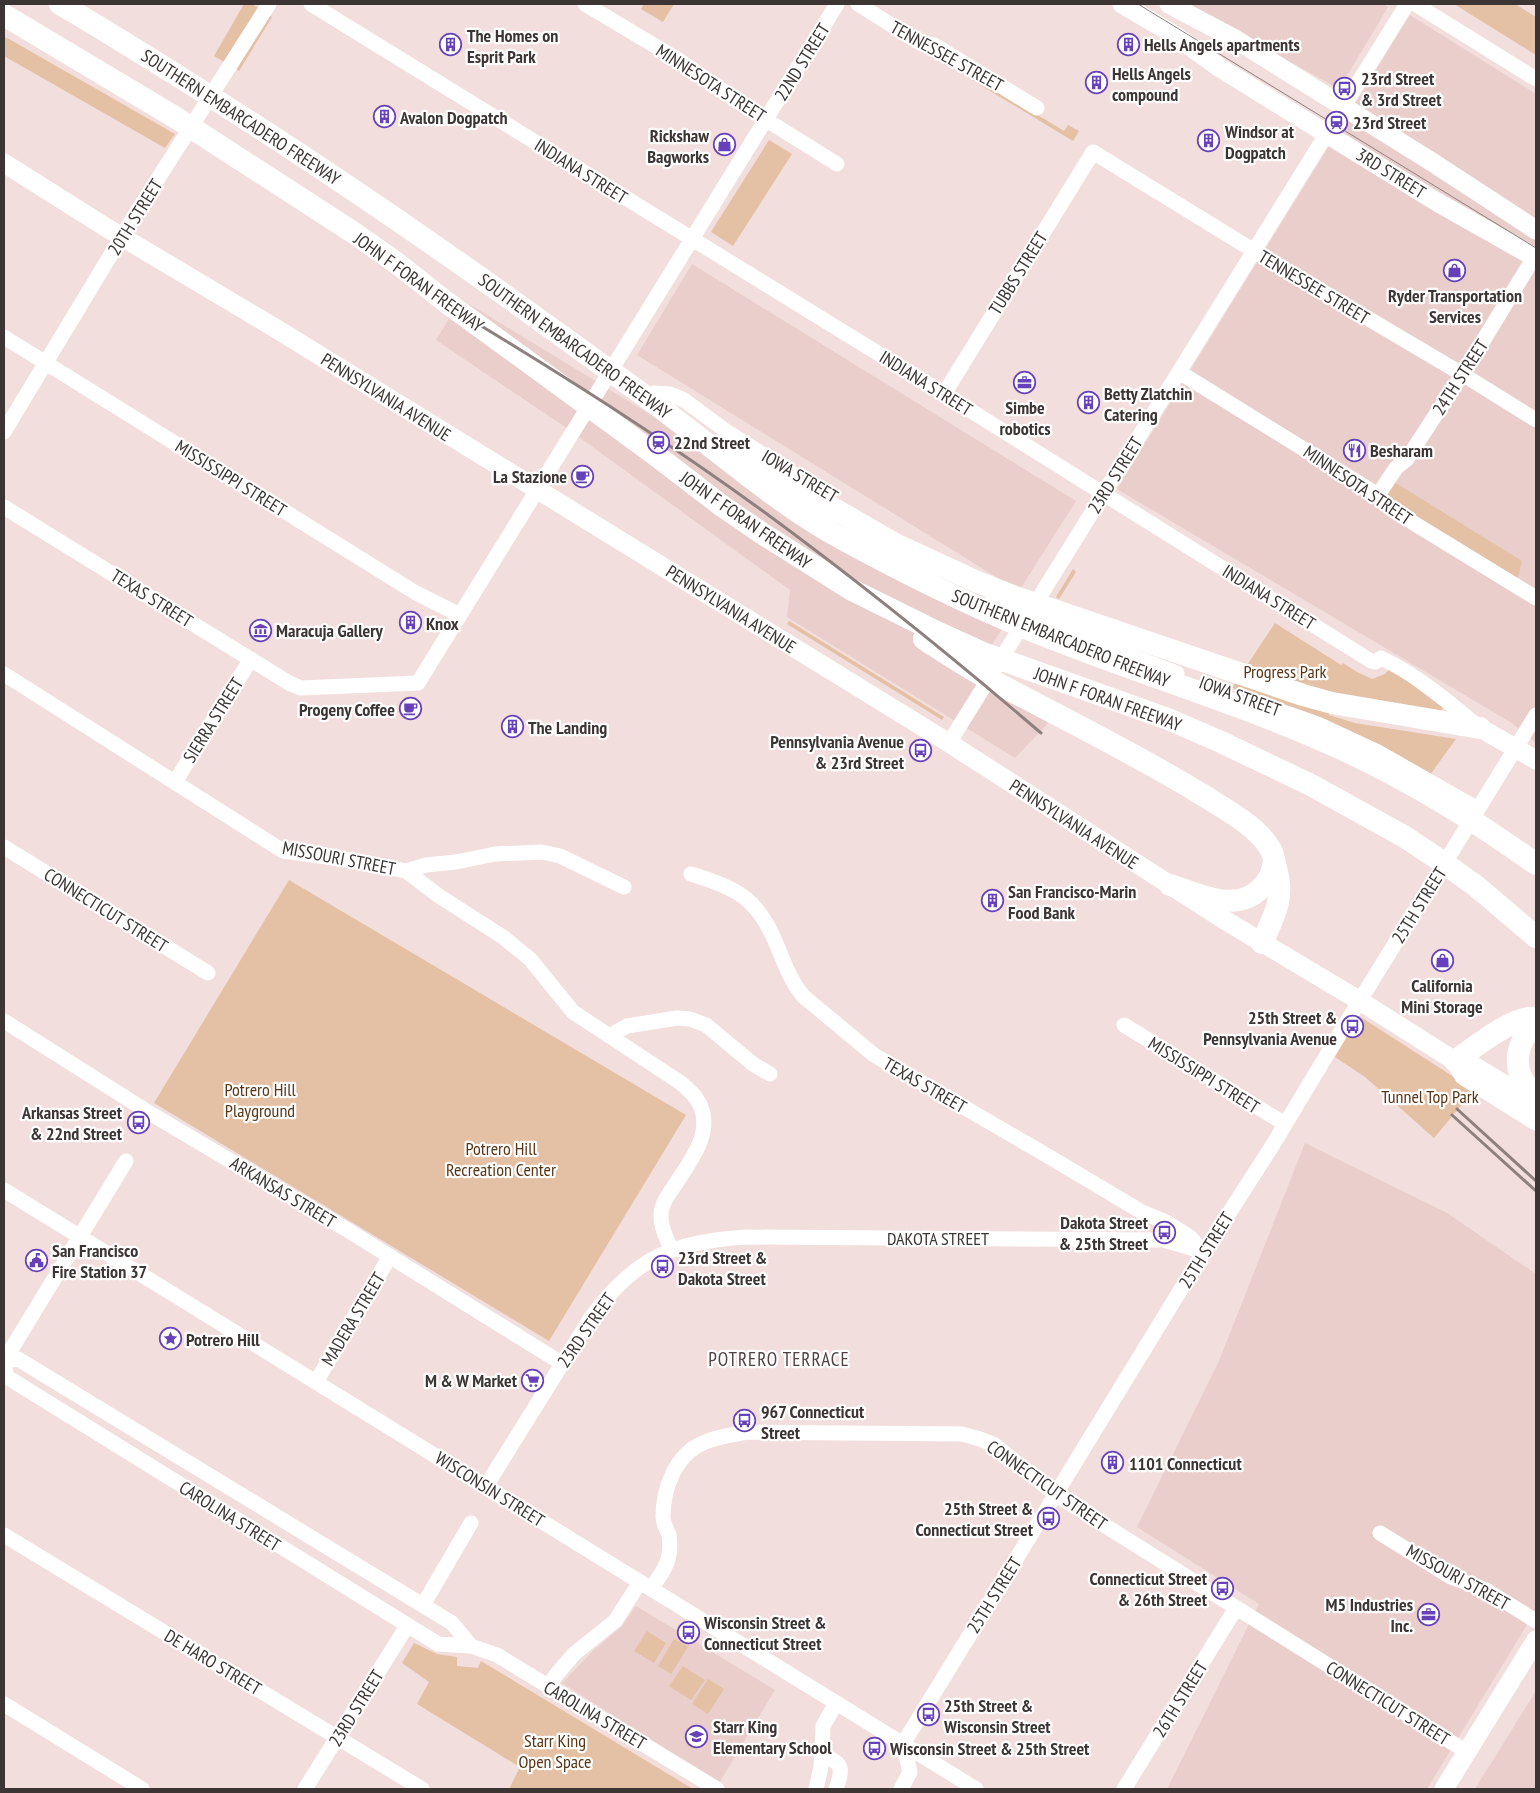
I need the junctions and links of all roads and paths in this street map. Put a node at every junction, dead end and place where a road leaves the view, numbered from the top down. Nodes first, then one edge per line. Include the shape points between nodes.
1 (60, 4) edge
2 (269, 4) edge
3 (311, 4) edge
4 (585, 4) edge
5 (837, 4) edge
6 (858, 4) edge
7 (1122, 4) edge
8 (1169, 4) edge
9 (1407, 4) edge
10 (1415, 4) edge
11 (77, 11) edge
12 (4, 15) edge
13 (4, 28) edge
14 (1536, 79) edge
15 (130, 90) junction
16 (1344, 107) junction
17 (1037, 108) dead end
18 (766, 119) junction
19 (1327, 134) junction
20 (1093, 152) joint
21 (4, 162) edge
22 (837, 164) dead end
23 (1536, 230) edge
24 (122, 237) junction
25 (692, 239) junction
26 (1254, 252) junction
27 (1536, 256) edge
28 (4, 337) edge
29 (45, 364) junction
30 (610, 371) junction
31 (1179, 372) junction
32 (1462, 374) junction
33 (944, 394) junction
34 (673, 417) junction
35 (1536, 420) edge
36 (4, 432) edge
37 (537, 490) junction
38 (1103, 494) junction
39 (1378, 495) junction
40 (4, 507) edge
41 (810, 564) junction
42 (1536, 598) edge
43 (460, 615) junction
44 (1027, 617) junction
45 (251, 659) junction
46 (4, 674) edge
47 (301, 688) joint
48 (1536, 715) edge
49 (1480, 728) junction
50 (949, 743) junction
51 (1516, 748) junction
52 (1536, 760) edge
53 (175, 782) junction
54 (1478, 809) junction
55 (4, 847) edge
56 (1274, 861) junction
57 (1536, 864) edge
58 (406, 871) junction
59 (690, 874) dead end
60 (1170, 885) junction
61 (624, 887) dead end
62 (1536, 937) edge
63 (1262, 943) junction
64 (208, 973) dead end
65 (1360, 1001) junction
66 (1536, 1018) edge
67 (4, 1021) edge
68 (1124, 1026) dead end
69 (1536, 1027) edge
70 (609, 1036) junction
71 (1455, 1062) junction
72 (770, 1074) dead end
73 (1536, 1094) edge
74 (1536, 1103) edge
75 (1536, 1121) edge
76 (1285, 1124) junction
77 (126, 1161) dead end
78 (4, 1190) edge
79 (80, 1237) junction
80 (671, 1249) junction
81 (1204, 1252) junction
82 (390, 1256) junction
83 (4, 1361) edge
84 (562, 1364) junction
85 (316, 1382) junction
86 (486, 1486) junction
87 (1056, 1495) junction
88 (471, 1523) dead end
89 (1380, 1533) dead end
90 (4, 1535) edge
91 (645, 1585) junction
92 (423, 1605) junction
93 (1236, 1608) junction
94 (1536, 1621) edge
95 (407, 1626) junction
96 (1536, 1640) edge
97 (472, 1646) junction
98 (548, 1687) junction
99 (836, 1703) junction
100 (4, 1704) edge
101 (338, 1738) junction
102 (903, 1744) junction
103 (1467, 1752) junction
104 (821, 1755) junction
105 (142, 1789) edge
106 (305, 1789) edge
107 (422, 1789) edge
108 (717, 1789) edge
109 (816, 1789) edge
110 (836, 1789) edge
111 (901, 1789) edge
112 (976, 1789) edge
113 (1124, 1789) edge
114 (1444, 1789) edge

1 - 11 highway, SOUTHERN EMBARCADERO FREEWAY
2 - 24 street, 20TH STREET
3 - 25 street, INDIANA STREET
4 - 18 street, MINNESOTA STREET via 677,59
5 - 18 street, 22ND STREET
6 - 17 street, TENNESSEE STREET via 920,42 934,45
7 - 19 main road, 3RD STREET
8 - 16 main road, 3RD STREET
9 - 16 street, 23RD STREET
10 - 14 street
11 - 34 highway, SOUTHERN EMBARCADERO FREEWAY via 286,144
12 - 15 highway, JOHN F FORAN FREEWAY
13 - 15 highway
15 - 41 highway, JOHN F FORAN FREEWAY via 398,264 722,506
16 - 19 street, 23RD STREET
16 - 23 main road, 3RD STREET
18 - 22 street, MINNESOTA STREET
18 - 25 street, 22ND STREET
19 - 26 street, 23RD STREET
19 - 27 main road, 3RD STREET via 1436,202
20 - 26 street, TENNESSEE STREET
20 - 33 street, TUBBS STREET
21 - 24 main road, PENNSYLVANIA AVENUE
24 - 29 street, 20TH STREET
24 - 37 main road, PENNSYLVANIA AVENUE
25 - 30 street, 22ND STREET
25 - 33 street, INDIANA STREET
26 - 31 street, 23RD STREET
26 - 32 street, TENNESSEE STREET
27 - 32 street, 24TH STREET
28 - 29 street, MISSISSIPPI STREET
29 - 36 street, 20TH STREET
29 - 43 street, MISSISSIPPI STREET via 416,594
30 - 37 street, 22ND STREET
30 - 44 street, IOWA STREET via 654,393 670,394 684,400 793,474 887,528 916,554
31 - 38 street, 23RD STREET
31 - 39 street, MINNESOTA STREET
32 - 35 street, TENNESSEE STREET
32 - 39 street, 24TH STREET via 1407,459 1396,468
33 - 38 street, INDIANA STREET
34 - 49 highway via 895,544 974,581 1064,615 1332,703
34 - 57 highway, SOUTHERN EMBARCADERO FREEWAY via 794,511 910,575 1032,631 1249,710 1340,748 1426,792
37 - 43 street, 22ND STREET
37 - 50 main road, PENNSYLVANIA AVENUE
38 - 44 street, 23RD STREET
38 - 49 street, INDIANA STREET via 1371,661 1381,658 1395,664
39 - 42 street, MINNESOTA STREET via 1394,511
40 - 45 street, TEXAS STREET
41 - 56 highway via 993,681 1148,762 1220,806 1258,834 1270,848
41 - 62 highway, JOHN F FORAN FREEWAY via 860,594 974,649 1168,719 1311,785 1442,861
43 - 47 street, 22ND STREET via 418,684
44 - 50 street, 23RD STREET
44 - 54 street, IOWA STREET via 1318,724 1378,752
45 - 47 street, TEXAS STREET
45 - 53 street, SIERRA STREET
46 - 53 street, MISSOURI STREET
48 - 51 street, 25TH STREET
49 - 51 main road, INDIANA STREET
50 - 60 main road, PENNSYLVANIA AVENUE
51 - 52 main road, INDIANA STREET
51 - 54 street, 25TH STREET
53 - 58 street, MISSOURI STREET via 283,851
54 - 65 street, 25TH STREET
55 - 64 street, CONNECTICUT STREET
56 - 60 highway via 1272,875 1258,892 1237,902 1215,899
56 - 63 highway via 1280,880 1278,910
58 - 61 street via 496,854 542,852 560,856
58 - 70 street, MISSOURI STREET via 503,937 530,959 573,1012
59 - 81 street, TEXAS STREET via 728,887 754,905 770,926 795,986 803,996 874,1055 1120,1200 1168,1223 1190,1237
60 - 63 main road, PENNSYLVANIA AVENUE
63 - 65 main road, PENNSYLVANIA AVENUE
65 - 71 main road, PENNSYLVANIA AVENUE
65 - 76 street, 25TH STREET
66 - 71 highway via 1497,1032
67 - 82 street, ARKANSAS STREET via 153,1115
68 - 76 street, MISSISSIPPI STREET
69 - 73 highway via 1526,1035 1518,1056 1521,1075
70 - 72 street via 627,1026 690,1019 706,1025
70 - 80 street, MISSOURI STREET via 681,1083 701,1107 703,1134 696,1152 661,1209
71 - 74 main road, PENNSYLVANIA AVENUE via 1472,1064
71 - 75 main road, PENNSYLVANIA AVENUE via 1464,1076
76 - 81 street, 25TH STREET
77 - 79 street
78 - 79 street, WISCONSIN STREET
79 - 83 street
79 - 85 street, WISCONSIN STREET
80 - 81 street, DAKOTA STREET via 706,1241 756,1237 1164,1240
80 - 84 street, 23RD STREET via 625,1278 606,1296
81 - 87 street, 25TH STREET
82 - 84 street, ARKANSAS STREET
82 - 85 street, MADERA STREET
83 - 92 street, CAROLINA STREET via 18,1359
83 - 95 street, CAROLINA STREET via 7,1377
84 - 86 street, 23RD STREET
85 - 86 street, WISCONSIN STREET
86 - 91 street, WISCONSIN STREET
87 - 91 street, CONNECTICUT STREET via 995,1445 962,1434 748,1432 718,1437 701,1443 687,1454 666,1486 663,1520 669,1536 669,1555 663,1572
87 - 93 street, CONNECTICUT STREET
87 - 102 street, 25TH STREET
88 - 92 street
89 - 94 street, MISSOURI STREET via 1451,1577 1486,1590
90 - 101 street, DE HARO STREET
91 - 98 street, CONNECTICUT STREET via 614,1621 574,1654
91 - 99 street, WISCONSIN STREET
92 - 97 street, CAROLINA STREET via 452,1623
93 - 103 street, CONNECTICUT STREET
93 - 113 street, 26TH STREET
95 - 97 street, CAROLINA STREET via 438,1644
95 - 101 street, 23RD STREET
96 - 103 main road
97 - 98 street, CAROLINA STREET via 497,1654
98 - 108 street, CAROLINA STREET
99 - 102 street, WISCONSIN STREET
99 - 104 street via 824,1726
100 - 105 street
101 - 106 street, 23RD STREET
101 - 107 street, DE HARO STREET
102 - 111 street via 910,1772
102 - 112 street, WISCONSIN STREET
103 - 114 main road
104 - 109 street
104 - 110 street via 836,1760 841,1766

